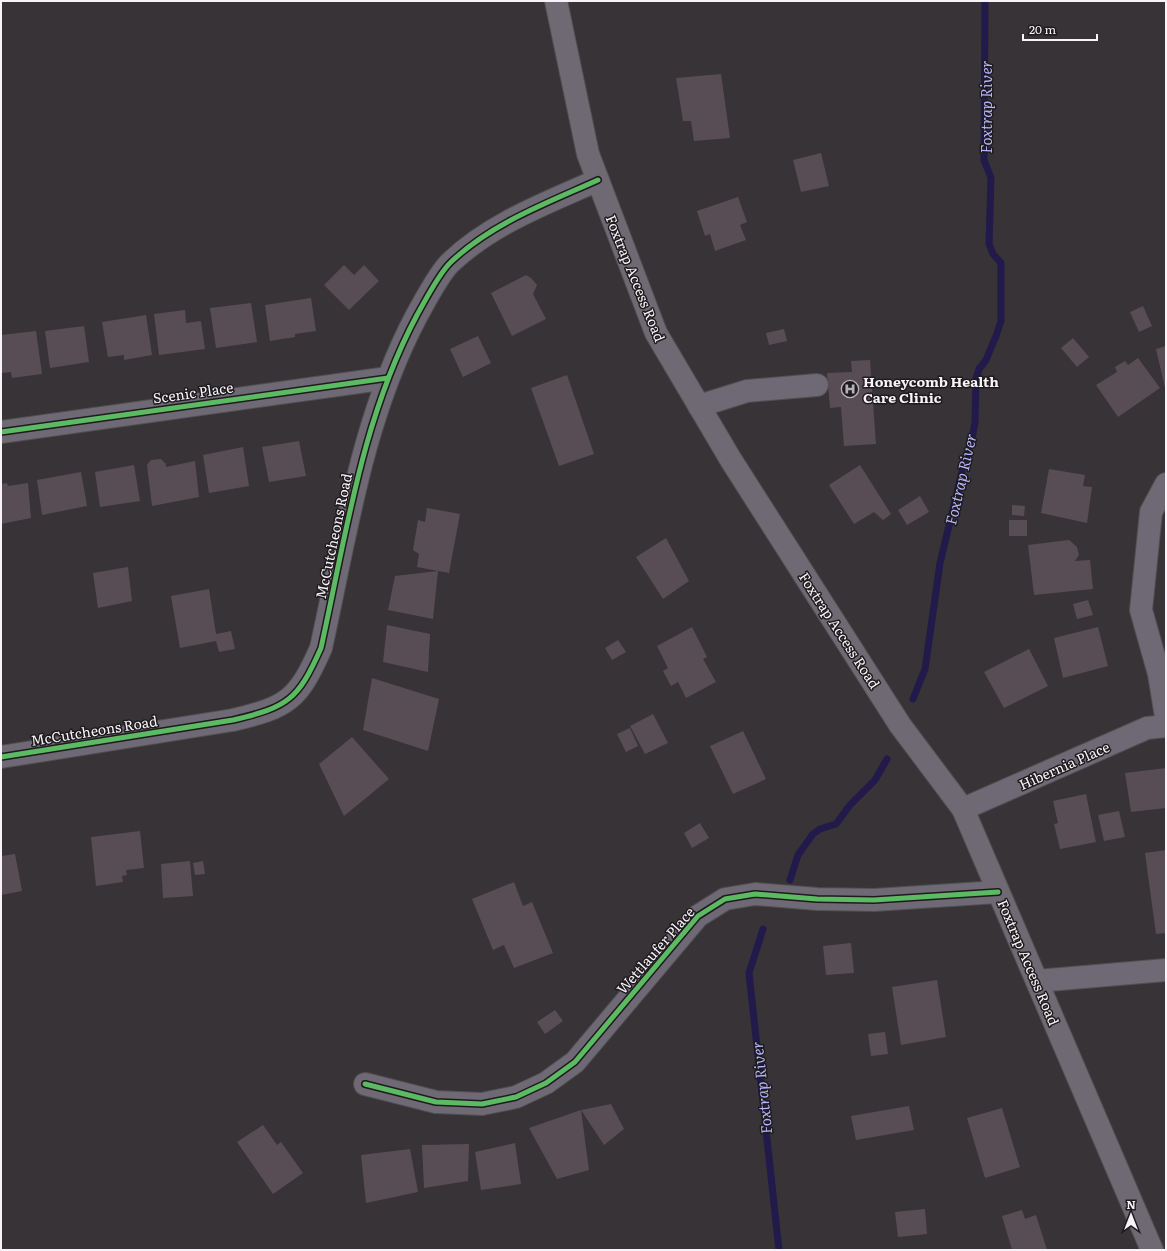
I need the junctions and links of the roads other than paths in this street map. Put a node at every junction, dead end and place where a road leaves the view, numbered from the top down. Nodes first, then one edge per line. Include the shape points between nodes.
1 (556, 1) edge
2 (598, 180) junction
3 (388, 378) junction
4 (817, 385) dead end
5 (699, 406) junction
6 (1, 432) edge
7 (1166, 484) edge
8 (1166, 717) edge
9 (1166, 726) edge
10 (1, 757) edge
11 (963, 809) junction
12 (998, 892) junction
13 (1166, 970) edge
14 (1037, 981) junction
15 (365, 1084) dead end
16 (1152, 1250) edge

1 - 2 main road, Foxtrap Access Road via 588,154
2 - 3 street, McCutcheons Road via 498,226 450,262 402,343
2 - 5 main road, Foxtrap Access Road via 656,333
3 - 6 street, Scenic Place
3 - 10 street, McCutcheons Road via 365,446 321,648 308,677 291,699 265,713 233,720
4 - 5 street via 748,391
5 - 11 main road, Foxtrap Access Road via 735,467 900,725
7 - 8 street via 1151,512 1141,610 1159,674
9 - 11 street, Hibernia Place via 1147,728
11 - 12 main road, Foxtrap Access Road
12 - 14 main road, Foxtrap Access Road
12 - 15 street, Wettlaufer Place via 874,900 755,894 725,899 698,916 575,1062 546,1083 516,1097 482,1104 436,1102
13 - 14 street
14 - 16 main road, Foxtrap Access Road

